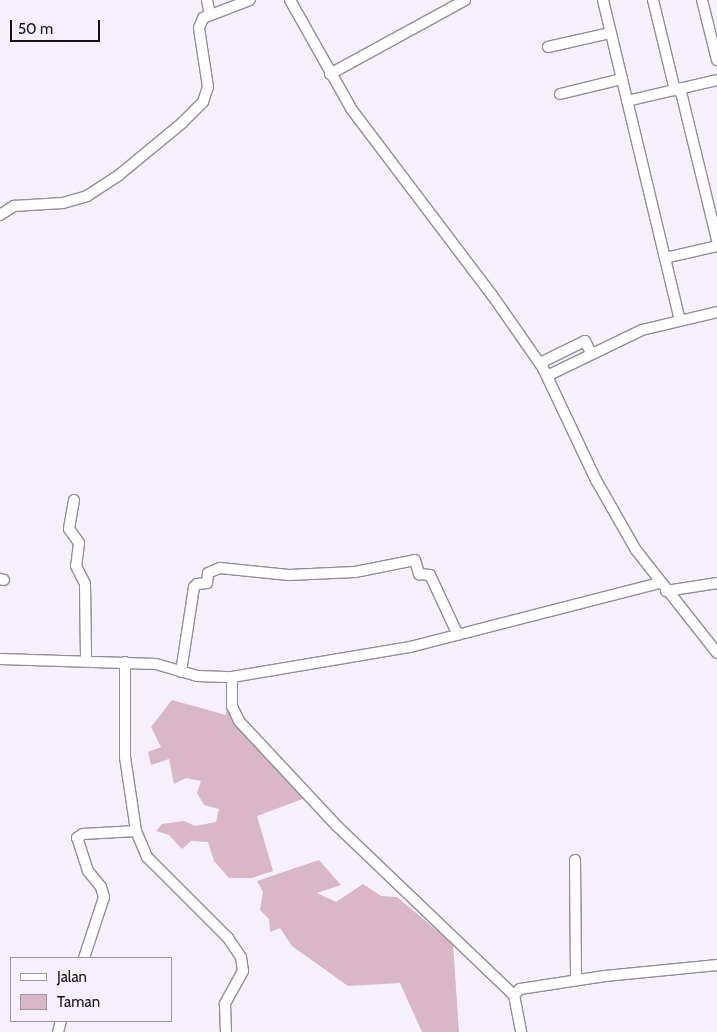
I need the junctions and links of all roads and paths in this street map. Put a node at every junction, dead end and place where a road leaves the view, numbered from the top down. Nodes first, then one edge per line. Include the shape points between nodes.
1 (207, 0) edge
2 (250, 0) edge
3 (290, 0) edge
4 (466, 0) edge
5 (602, 0) edge
6 (653, 0) edge
7 (702, 0) edge
8 (210, 16) junction
9 (610, 32) junction
10 (548, 47) dead end
11 (717, 60) edge
12 (330, 74) junction
13 (622, 80) junction
14 (717, 80) edge
15 (678, 89) junction
16 (560, 94) dead end
17 (627, 101) junction
18 (0, 211) edge
19 (717, 240) edge
20 (717, 246) edge
21 (665, 258) junction
22 (717, 312) edge
23 (680, 321) junction
24 (591, 353) junction
25 (540, 363) junction
26 (547, 376) junction
27 (74, 500) dead end
28 (658, 582) junction
29 (717, 584) edge
30 (666, 591) junction
31 (458, 635) junction
32 (717, 654) edge
33 (0, 659) edge
34 (86, 660) junction
35 (125, 662) junction
36 (181, 672) junction
37 (232, 677) junction
38 (136, 831) junction
39 (575, 860) dead end
40 (84, 957) edge
41 (717, 966) edge
42 (576, 980) junction
43 (514, 995) junction
44 (226, 1032) edge
45 (521, 1032) edge

1 - 8 street
2 - 8 street
3 - 12 street
4 - 12 street
5 - 9 street
6 - 15 street
7 - 11 street
8 - 18 street via 202,18 199,28 208,87 206,97 188,118 119,175 87,196 63,203 14,206
9 - 10 street
9 - 13 street
12 - 25 street via 390,163
13 - 16 street
13 - 17 street
14 - 15 street
15 - 17 street
15 - 19 street
17 - 21 street
20 - 21 street
21 - 23 street
22 - 23 street
23 - 24 street via 642,330
24 - 25 street via 585,341
24 - 26 street
25 - 26 street
26 - 28 street via 609,505
27 - 34 street via 68,529 79,543 76,566 85,584
28 - 30 street
28 - 31 street
29 - 30 street
30 - 32 street
31 - 36 street via 430,575 419,574 415,560 355,572 289,575 220,568 208,573 207,583 194,587
31 - 37 street
33 - 34 street
34 - 35 street
35 - 36 street via 165,666
35 - 38 street via 125,757
36 - 37 street
37 - 43 street via 233,712 239,721 337,826
38 - 40 street via 83,834 77,838 88,871 104,896
38 - 44 street via 147,857 228,938 240,957 243,971 225,1004
39 - 42 street
41 - 42 street
42 - 43 street via 520,989
43 - 45 street

